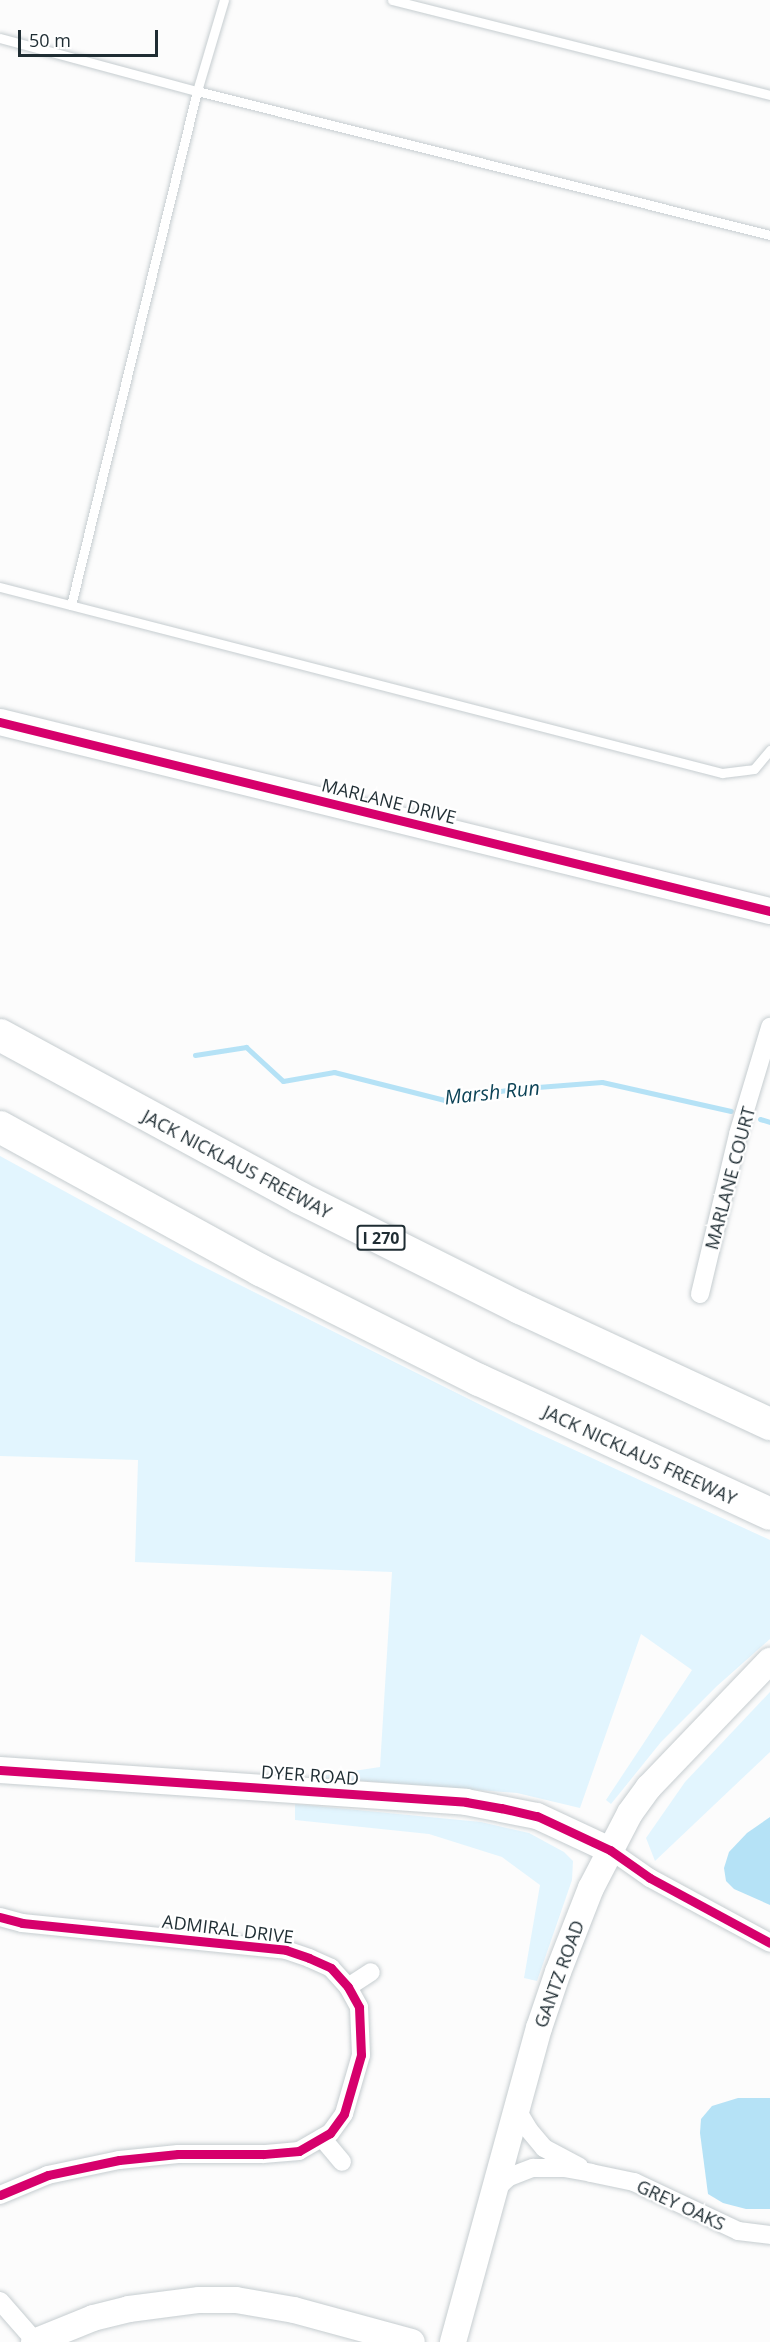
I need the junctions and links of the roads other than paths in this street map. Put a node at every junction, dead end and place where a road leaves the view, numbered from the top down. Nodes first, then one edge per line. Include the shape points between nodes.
1 (224, 0) edge
2 (392, 0) edge
3 (0, 38) edge
4 (197, 91) junction
5 (770, 94) edge
6 (770, 235) edge
7 (0, 587) edge
8 (71, 605) junction
9 (0, 722) edge
10 (770, 750) edge
11 (770, 911) edge
12 (770, 1027) edge
13 (0, 1035) edge
14 (0, 1127) edge
15 (700, 1294) dead end
16 (770, 1424) edge
17 (770, 1514) edge
18 (770, 1661) edge
19 (0, 1770) edge
20 (610, 1850) junction
21 (0, 1917) edge
22 (770, 1943) edge
23 (371, 1972) dead end
24 (348, 1987) junction
25 (517, 2109) junction
26 (322, 2138) junction
27 (342, 2162) dead end
28 (591, 2173) junction
29 (495, 2190) junction
30 (0, 2195) edge
31 (770, 2235) edge
32 (0, 2301) edge
33 (34, 2342) edge
34 (412, 2342) edge
35 (453, 2342) edge

1 - 4 lane
2 - 5 lane
3 - 4 lane
4 - 6 lane
4 - 8 lane
7 - 8 lane
8 - 10 lane via 722,773 754,769
9 - 11 street, MARLANE DRIVE
12 - 15 street, MARLANE COURT via 738,1134
13 - 16 highway, JACK NICKLAUS FREEWAY / I 270 via 310,1203 520,1308
14 - 17 highway, JACK NICKLAUS FREEWAY via 270,1276 479,1380
18 - 20 street, GANTZ ROAD via 649,1787
19 - 20 street, DYER ROAD via 466,1802 537,1816
20 - 22 street via 650,1878
20 - 25 street, GANTZ ROAD via 558,1972
21 - 24 street, ADMIRAL DRIVE via 22,1923 286,1950 331,1968
23 - 24 street
24 - 26 street, ADMIRAL DRIVE via 359,2007 361,2055 344,2114
25 - 28 street, GREY OAKS via 544,2148
25 - 29 street, GANTZ ROAD
26 - 27 street
26 - 30 street via 299,2151 178,2154 119,2160 48,2175
28 - 29 street, GREY OAKS via 533,2168 509,2178
28 - 31 street, GREY OAKS via 634,2182 738,2231
29 - 35 street, GANTZ ROAD
32 - 33 street
33 - 34 street via 93,2318 199,2300 236,2300 294,2310

